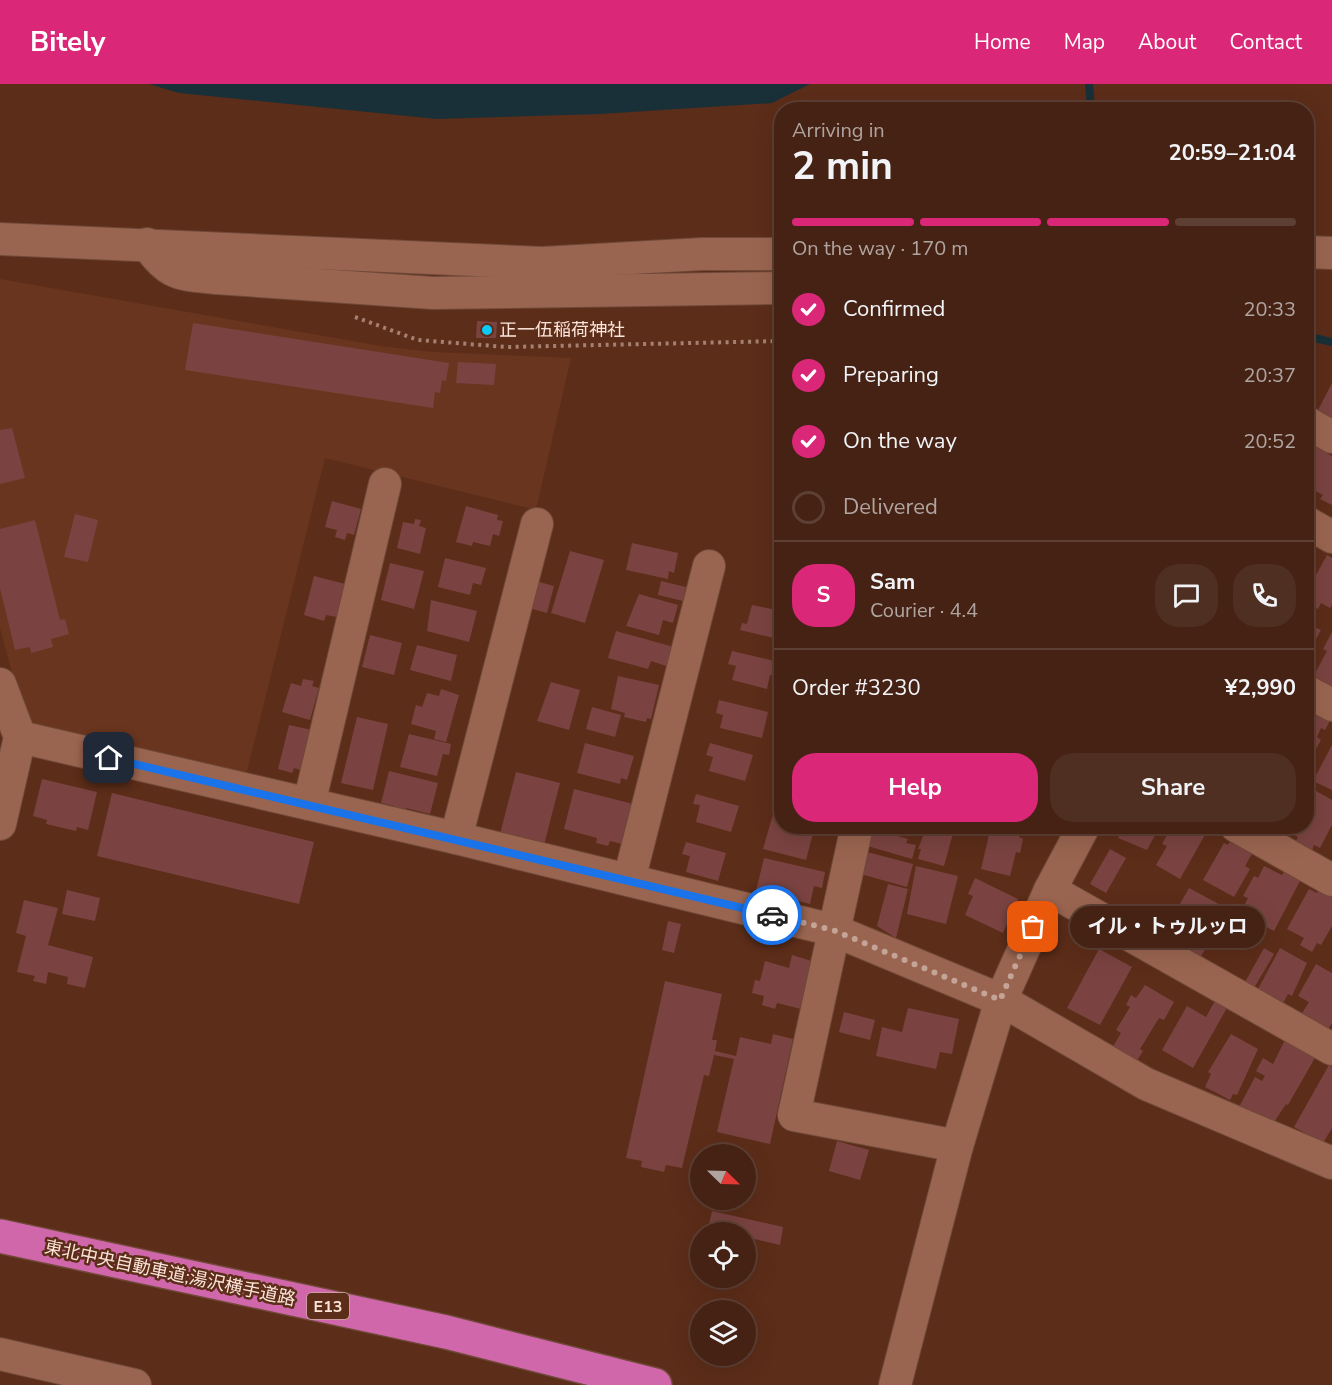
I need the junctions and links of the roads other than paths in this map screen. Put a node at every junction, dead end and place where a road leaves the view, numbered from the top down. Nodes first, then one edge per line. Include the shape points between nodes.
1 (0, 239) edge
2 (147, 244) junction
3 (1314, 252) edge
4 (1332, 253) edge
5 (774, 254) edge
6 (774, 288) edge
7 (1314, 427) edge
8 (1332, 437) edge
9 (385, 484) dead end
10 (537, 524) dead end
11 (1314, 527) edge
12 (1332, 537) edge
13 (709, 566) dead end
14 (0, 684) edge
15 (1314, 695) edge
16 (1332, 705) edge
17 (20, 737) junction
18 (309, 804) junction
19 (0, 824) edge
20 (855, 834) edge
21 (1080, 834) edge
22 (1250, 834) edge
23 (456, 838) junction
24 (629, 880) junction
25 (1332, 880) edge
26 (1050, 890) junction
27 (833, 930) junction
28 (1000, 1000) junction
29 (1332, 1049) edge
30 (957, 1146) junction
31 (1332, 1163) edge
32 (0, 1236) edge
33 (0, 1354) edge
34 (135, 1385) edge
35 (655, 1385) edge
36 (895, 1385) edge

1 - 2 street
2 - 5 street via 542,263
2 - 6 street via 160,264 184,274 433,293
3 - 4 street
7 - 8 street
9 - 18 street
10 - 23 street
11 - 12 street
13 - 24 street
14 - 17 street
15 - 16 street
17 - 18 street
17 - 19 street
18 - 23 street
20 - 27 street
21 - 26 street
22 - 25 street
23 - 24 street
24 - 27 street
26 - 28 street
26 - 29 street
27 - 28 street
27 - 30 street via 794,1114
28 - 30 street
28 - 31 street via 1146,1084
30 - 36 street
32 - 35 highway, 東北中央自動車道;湯沢横手道路 / E13 via 446,1332
33 - 34 street

